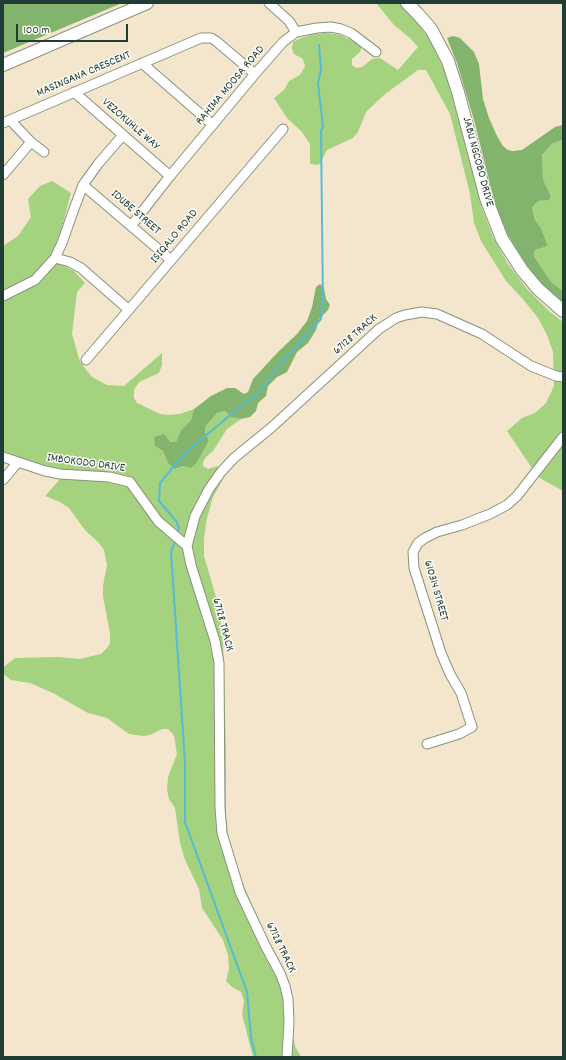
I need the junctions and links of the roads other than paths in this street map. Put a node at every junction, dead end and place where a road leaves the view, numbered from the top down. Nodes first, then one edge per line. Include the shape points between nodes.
1 (147, 3) edge
2 (268, 3) edge
3 (407, 3) edge
4 (296, 32) junction
5 (376, 52) dead end
6 (142, 63) junction
7 (3, 65) edge
8 (255, 74) junction
9 (74, 92) junction
10 (6, 122) edge
11 (213, 125) junction
12 (283, 129) dead end
13 (123, 135) junction
14 (31, 142) junction
15 (44, 152) dead end
16 (3, 175) edge
17 (170, 176) junction
18 (83, 184) junction
19 (131, 226) junction
20 (55, 258) junction
21 (171, 260) junction
22 (3, 296) edge
23 (129, 310) junction
24 (563, 311) edge
25 (86, 360) dead end
26 (560, 377) edge
27 (563, 437) edge
28 (3, 457) edge
29 (18, 462) junction
30 (3, 480) edge
31 (187, 546) junction
32 (427, 744) dead end
33 (287, 1057) edge

1 - 7 main road
2 - 4 street via 288,20
3 - 24 main road, JABU NGCOBO DRIVE via 430,29 448,61 486,198 502,239 538,290
4 - 5 street, RAHIMA MOOSA ROAD via 331,27 341,29 351,33
4 - 8 street, RAHIMA MOOSA ROAD via 283,42
6 - 8 street, MASINGANA CRESCENT via 188,42 206,38 216,41
6 - 9 street, MASINGANA CRESCENT
6 - 11 street
8 - 11 street, RAHIMA MOOSA ROAD
9 - 10 street, MASINGANA CRESCENT
9 - 13 street, VEZOKUHLE WAY
10 - 14 street
11 - 17 street, RAHIMA MOOSA ROAD
12 - 21 street, ISIQALO ROAD
13 - 17 street, VEZOKUHLE WAY
13 - 18 street
14 - 15 street
14 - 16 street
17 - 19 street, RAHIMA MOOSA ROAD
18 - 19 street, IDUBE STREET
18 - 20 street
19 - 21 street, IDUBE STREET
20 - 22 street via 35,280
20 - 23 street via 81,268
21 - 23 street, ISIQALO ROAD
23 - 25 street, ISIQALO ROAD
26 - 31 street, 67128 TRACK via 531,366 482,334 438,314 422,312 396,318 387,323 221,472 200,505
27 - 32 street, 610314 STREET via 507,505 462,525 437,532 425,538 413,552 414,568 442,658 461,693 472,727
28 - 29 street, IMBOKODO DRIVE
29 - 30 street
29 - 31 street, IMBOKODO DRIVE via 60,474 109,477 130,482 158,521
31 - 33 street, 67128 TRACK via 219,663 222,834 240,892 285,986 288,999

